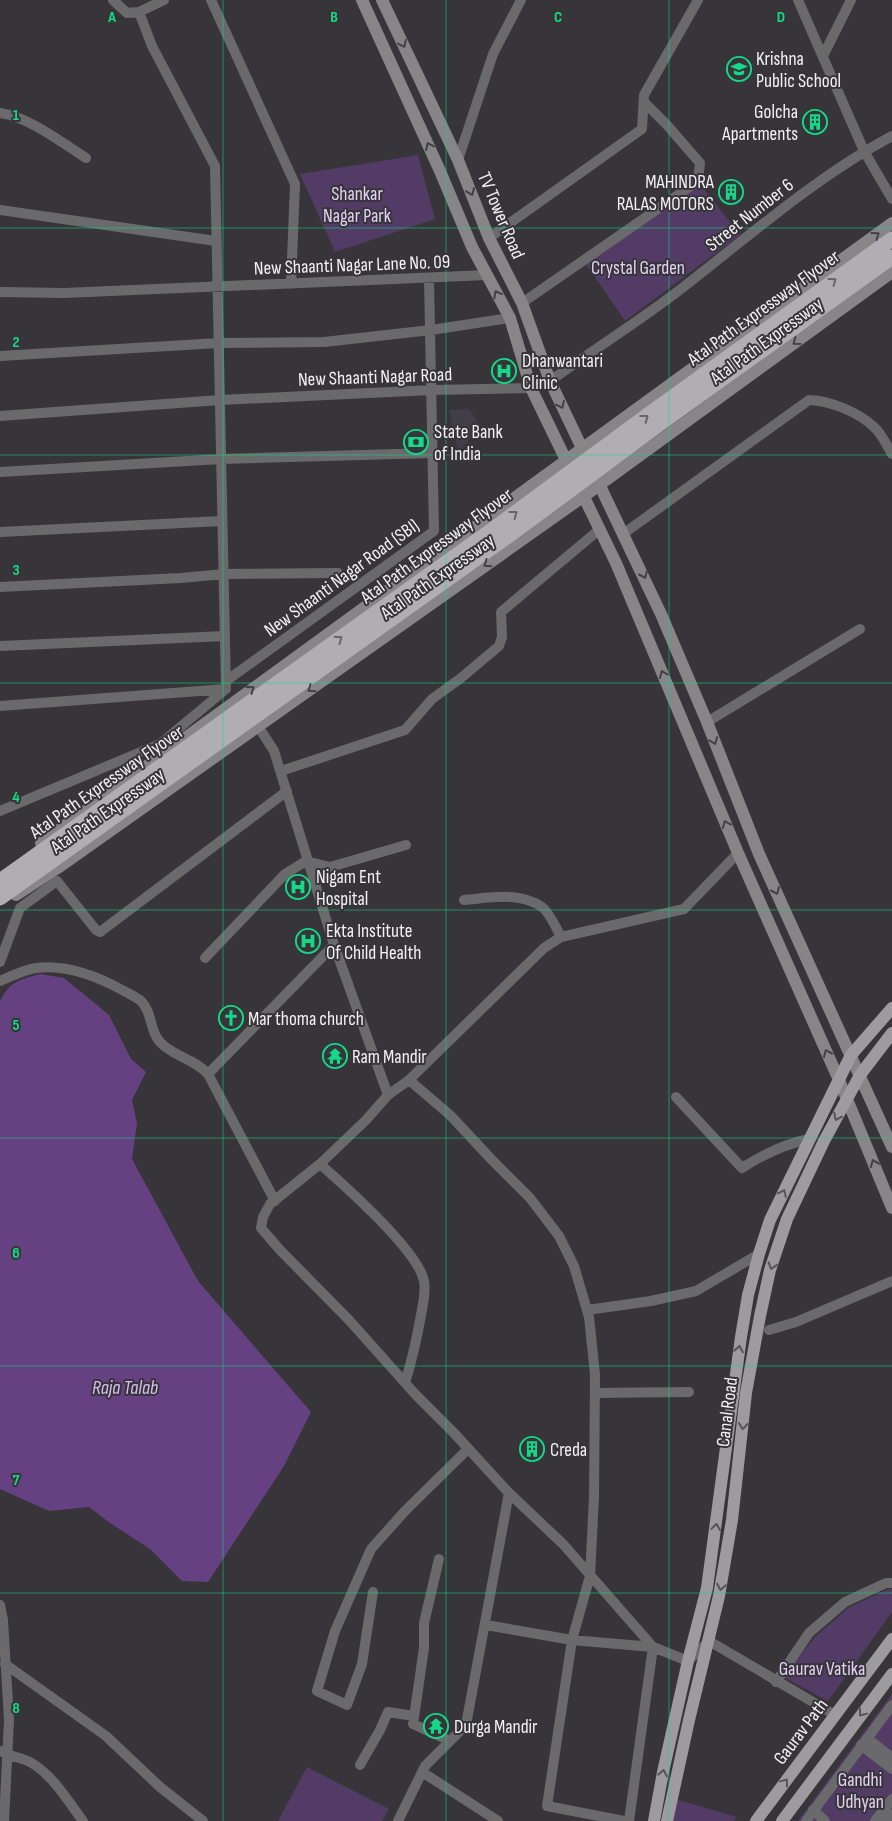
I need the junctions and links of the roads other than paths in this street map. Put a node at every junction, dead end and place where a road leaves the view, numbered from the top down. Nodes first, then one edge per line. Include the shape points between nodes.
1 (113, 0) edge
2 (164, 0) edge
3 (210, 0) edge
4 (362, 0) edge
5 (382, 0) edge
6 (520, 0) edge
7 (698, 0) edge
8 (798, 0) edge
9 (851, 0) edge
10 (139, 12) junction
11 (822, 56) junction
12 (644, 102) junction
13 (0, 113) edge
14 (892, 136) edge
15 (864, 151) junction
16 (86, 158) dead end
17 (458, 160) junction
18 (892, 199) edge
19 (0, 210) edge
20 (892, 223) edge
21 (489, 238) junction
22 (892, 239) edge
23 (216, 241) junction
24 (892, 256) edge
25 (892, 272) edge
26 (487, 276) junction
27 (429, 279) junction
28 (291, 284) junction
29 (218, 286) junction
30 (0, 292) edge
31 (522, 304) junction
32 (510, 318) junction
33 (430, 330) junction
34 (219, 343) junction
35 (0, 356) edge
36 (550, 381) junction
37 (532, 388) junction
38 (432, 390) junction
39 (220, 400) junction
40 (0, 416) edge
41 (581, 449) junction
42 (433, 453) junction
43 (892, 454) edge
44 (221, 459) junction
45 (566, 459) junction
46 (0, 472) edge
47 (599, 484) junction
48 (584, 496) junction
49 (222, 521) junction
50 (600, 529) junction
51 (0, 532) edge
52 (623, 534) junction
53 (634, 554) junction
54 (616, 563) junction
55 (338, 573) dead end
56 (224, 574) junction
57 (0, 587) edge
58 (860, 628) dead end
59 (225, 636) junction
60 (0, 646) edge
61 (226, 685) junction
62 (0, 706) edge
63 (707, 722) junction
64 (258, 726) junction
65 (281, 771) junction
66 (288, 791) junction
67 (0, 811) edge
68 (406, 845) dead end
69 (738, 853) junction
70 (309, 862) junction
71 (0, 874) edge
72 (1, 894) edge
73 (464, 900) dead end
74 (561, 937) junction
75 (334, 944) junction
76 (205, 958) dead end
77 (0, 962) edge
78 (0, 981) edge
79 (892, 1008) edge
80 (892, 1033) edge
81 (851, 1056) junction
82 (208, 1074) junction
83 (860, 1075) junction
84 (409, 1080) junction
85 (840, 1080) junction
86 (388, 1095) junction
87 (676, 1097) dead end
88 (847, 1097) junction
89 (809, 1139) junction
90 (892, 1147) edge
91 (320, 1164) junction
92 (274, 1201) junction
93 (892, 1208) edge
94 (758, 1254) junction
95 (892, 1281) edge
96 (587, 1310) junction
97 (769, 1330) dead end
98 (405, 1383) junction
99 (689, 1392) dead end
100 (595, 1393) junction
101 (468, 1449) junction
102 (509, 1494) junction
103 (439, 1559) dead end
104 (590, 1576) junction
105 (892, 1582) edge
106 (373, 1592) dead end
107 (0, 1605) edge
108 (486, 1625) junction
109 (892, 1639) edge
110 (572, 1640) junction
111 (709, 1641) junction
112 (654, 1647) junction
113 (688, 1661) junction
114 (5, 1664) junction
115 (892, 1674) edge
116 (776, 1682) junction
117 (892, 1705) edge
118 (835, 1715) junction
119 (414, 1716) junction
120 (450, 1741) junction
121 (864, 1741) junction
122 (3, 1752) edge
123 (892, 1758) edge
124 (360, 1765) dead end
125 (892, 1769) edge
126 (422, 1772) junction
127 (892, 1799) edge
128 (814, 1810) junction
129 (892, 1814) edge
130 (201, 1820) edge
131 (4, 1821) edge
132 (83, 1821) edge
133 (398, 1821) edge
134 (498, 1821) edge
135 (624, 1821) edge
136 (630, 1821) edge
137 (654, 1821) edge
138 (666, 1821) edge
139 (756, 1821) edge
140 (782, 1821) edge
141 (806, 1821) edge
142 (825, 1821) edge
143 (875, 1821) edge
144 (886, 1821) edge

1 - 10 street via 127,14
2 - 10 street
3 - 28 street via 295,184
26 -> 4 main road, TV Tower Road
5 -> 17 main road, TV Tower Road
6 - 17 street via 492,54
7 - 12 street via 644,95
8 - 11 street
9 - 11 street
10 - 23 street via 152,46 215,166
11 - 15 street
12 - 21 street via 642,128
12 - 31 street via 700,163 698,181
13 - 16 street via 39,128
14 - 15 street, Street Number 6
15 - 18 street
15 - 36 street, Street Number 6 via 675,293
17 -> 21 main road, TV Tower Road
19 - 23 street
41 -> 20 main road, Atal Path Expressway
21 - 31 main road, TV Tower Road
72 -> 22 highway, Atal Path Expressway Flyover via 652,412
23 - 29 street
24 - 72 highway, Atal Path Expressway Flyover via 515,531
25 -> 47 main road, Atal Path Expressway
26 - 27 street, New Shaanti Nagar Lane No. 09
32 -> 26 main road, TV Tower Road
27 - 28 street, New Shaanti Nagar Lane No. 09
27 - 33 street, New Shaanti Nagar Road (SBI)
28 - 29 street, New Shaanti Nagar Lane No. 09
29 - 30 street, New Shaanti Nagar Lane No. 09 via 64,293
29 - 34 street
31 - 36 main road, TV Tower Road
32 - 33 street
32 - 37 main road, TV Tower Road
33 - 34 street via 324,342
33 - 38 street, New Shaanti Nagar Road (SBI)
34 - 35 street
34 - 39 street
36 - 37 street, Street Number 6
36 -> 41 main road, TV Tower Road
37 - 38 street, New Shaanti Nagar Road
37 - 45 main road, TV Tower Road
38 - 39 street, New Shaanti Nagar Road
38 - 42 street, New Shaanti Nagar Road (SBI)
39 - 40 street, New Shaanti Nagar Road
39 - 44 street
41 - 45 main road, Atal Path Expressway
41 - 47 main road, TV Tower Road
42 - 44 street
42 - 61 street, New Shaanti Nagar Road (SBI) via 434,531
43 - 52 street via 875,428 858,416 822,400 809,400
44 - 46 street
44 - 49 street
45 - 48 main road, TV Tower Road
71 -> 45 main road, Atal Path Expressway
47 - 48 main road, Atal Path Expressway
47 - 52 main road, TV Tower Road
48 - 50 main road, TV Tower Road
48 -> 64 main road, Atal Path Expressway
49 - 51 street
49 - 56 street
50 - 54 main road, TV Tower Road
50 - 65 street via 501,612 499,646 432,699 405,730
52 - 53 main road, TV Tower Road
53 - 54 main road
53 -> 63 main road, TV Tower Road
69 -> 54 main road, TV Tower Road
55 - 56 street
56 - 57 street
56 - 59 street
58 - 63 street
59 - 60 street
59 - 61 street
61 - 62 street
61 - 67 street via 160,744
63 -> 81 main road, TV Tower Road via 759,854
64 - 65 street via 274,750
64 - 72 main road, Atal Path Expressway via 59,867
65 - 66 street
66 - 70 street
66 - 77 street via 100,932 57,881 20,908
68 - 70 street via 330,868
69 - 74 street via 684,909
85 -> 69 main road, TV Tower Road
70 - 75 street
70 - 76 street via 285,874
73 - 74 street via 505,896 521,898 543,907
74 - 84 street via 544,948
75 - 82 street
75 - 86 street
78 - 82 street via 36,968 61,968 111,984 140,1000 148,1010 153,1033 161,1044 196,1063
79 - 81 main road
80 - 83 main road, Canal Road
81 - 83 main road, TV Tower Road
81 - 85 main road
82 - 92 street
83 - 88 main road, Canal Road
83 - 90 main road, TV Tower Road
84 - 86 street
84 - 96 street via 450,1115 530,1198 559,1236 574,1266
85 - 88 main road, TV Tower Road
85 - 89 main road
86 - 91 street
87 - 89 street via 742,1168 795,1142
93 -> 88 main road, TV Tower Road
88 -> 111 main road, Canal Road via 787,1219 770,1270 746,1393 732,1520
94 -> 89 main road via 770,1220
91 - 92 street
91 - 98 street via 381,1222 421,1269 425,1283 424,1299
92 - 98 street via 262,1217 261,1228
94 - 96 street via 696,1291
113 -> 94 main road via 707,1588 738,1354
95 - 97 street via 796,1322
96 - 100 street
98 - 101 street
99 - 100 street
100 - 104 street
101 - 102 street
101 - 106 street via 370,1548 335,1631 317,1691 347,1705 362,1664
102 - 104 street via 563,1544
102 - 108 street
103 - 119 street via 424,1624 424,1648
104 - 110 street
104 - 112 street
105 - 116 street via 838,1608 809,1633
107 - 114 street
108 - 110 street
108 - 120 street via 466,1726
109 - 118 main road, Gaurav Path
110 - 112 street
110 - 135 street via 547,1806
111 - 113 street
111 - 116 street
111 - 138 main road, Canal Road
112 - 113 street
112 - 136 street
137 -> 113 main road
114 - 122 street via 8,1720
114 - 130 street via 106,1736
115 -> 140 main road
116 - 118 street
117 - 121 street
139 -> 118 main road, Gaurav Path
119 - 120 street via 413,1724
119 - 124 street via 388,1712
120 - 126 street
121 - 123 street
121 - 125 street
121 - 128 street
122 - 131 street
122 - 132 street via 44,1772
126 - 133 street
126 - 134 street
127 - 143 street
128 - 141 street
128 - 142 street
129 - 144 street

